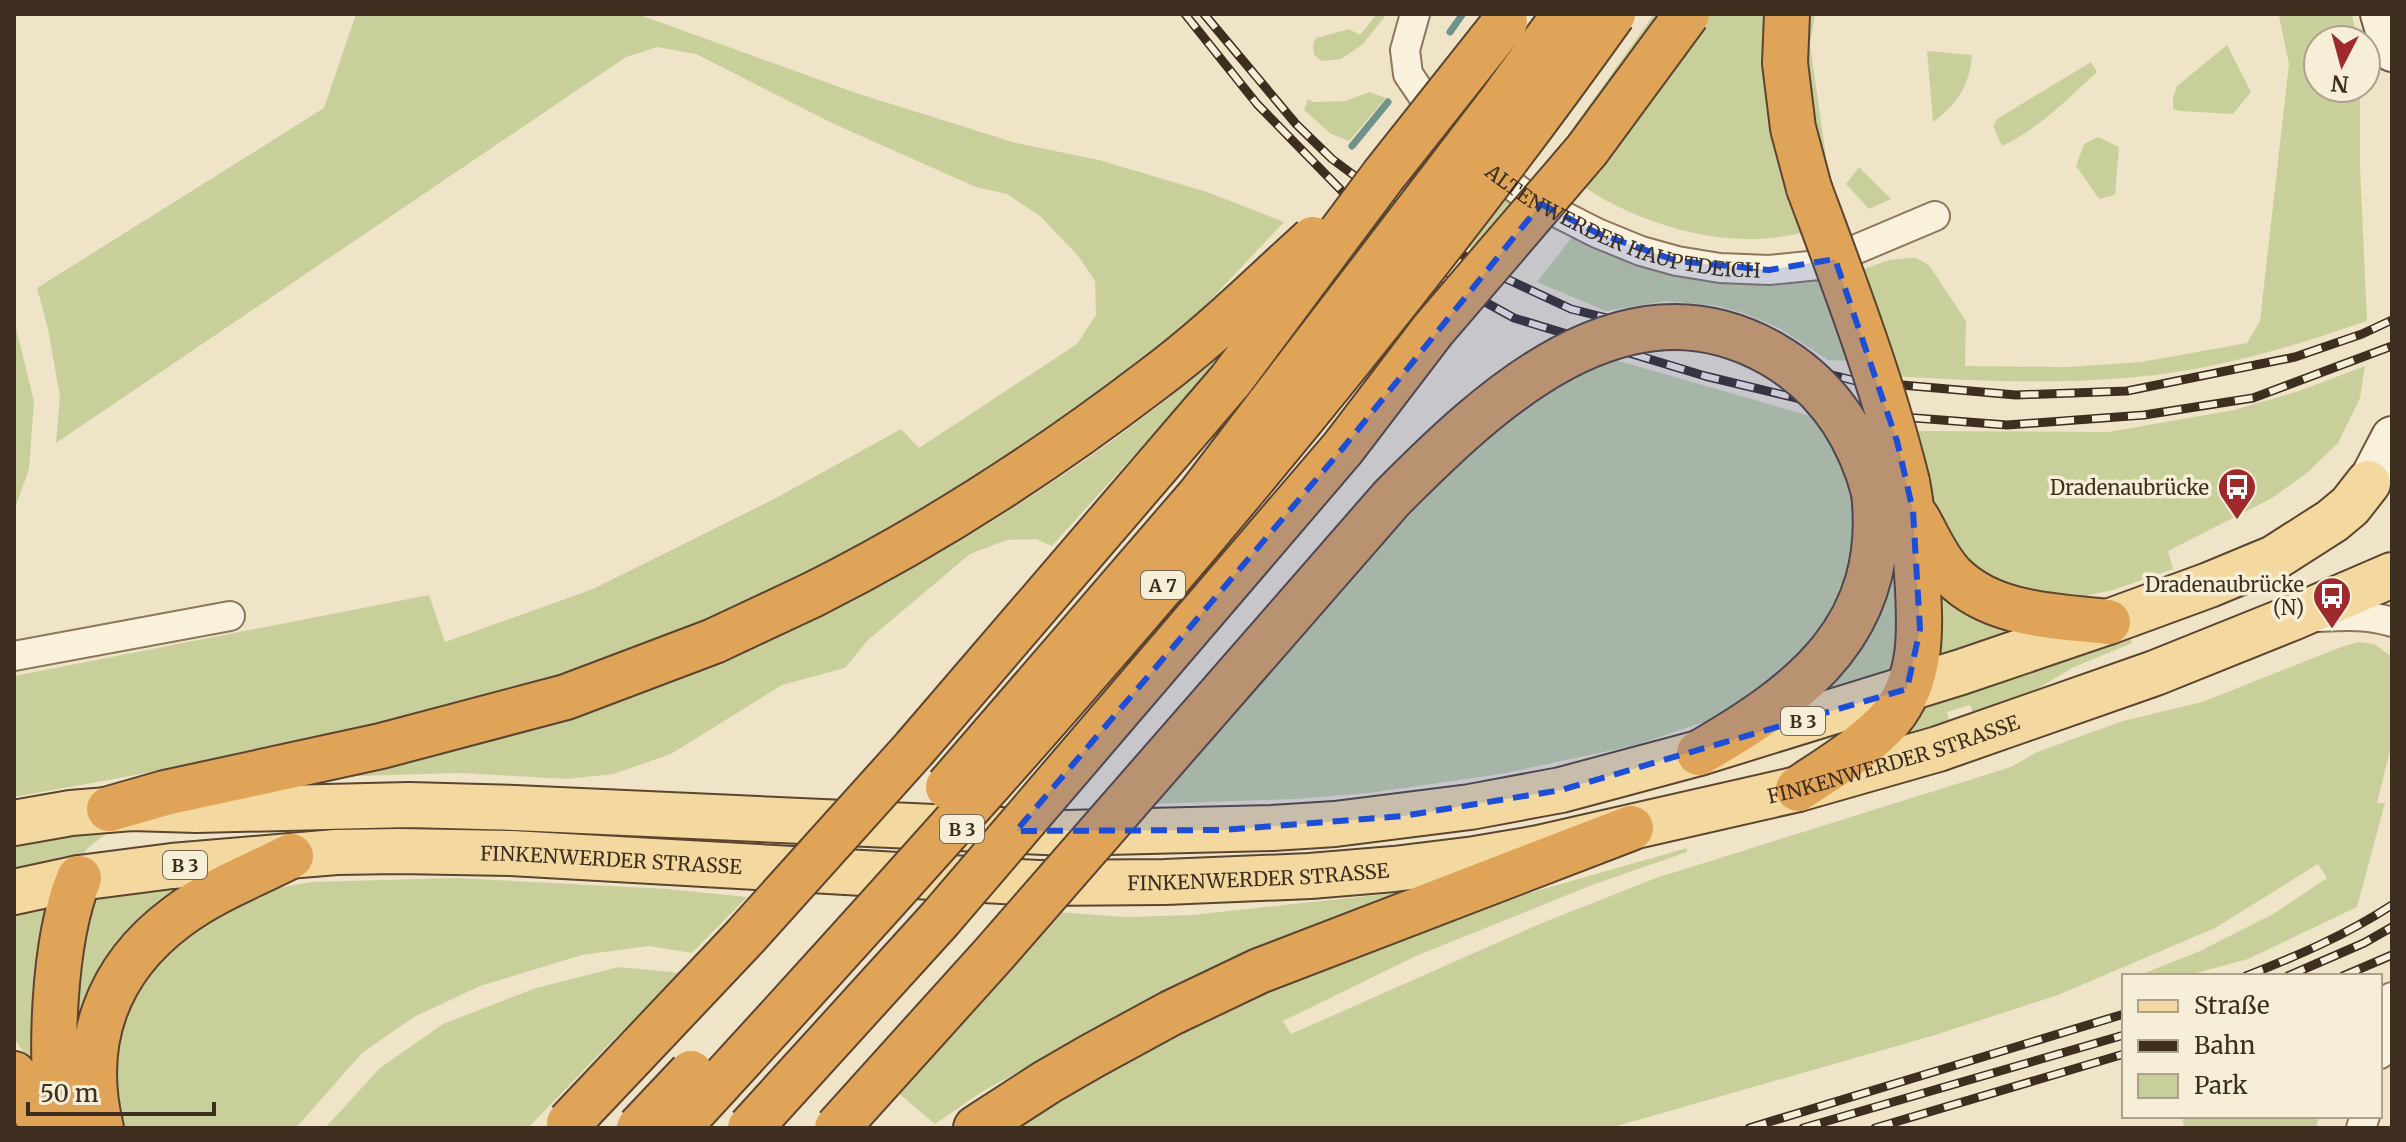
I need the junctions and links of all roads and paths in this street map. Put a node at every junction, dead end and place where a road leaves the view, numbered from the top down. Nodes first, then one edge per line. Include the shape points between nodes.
1 (1415, 14) edge
2 (1512, 14) edge
3 (1565, 14) edge
4 (1613, 14) edge
5 (1687, 14) edge
6 (1787, 14) edge
7 (2381, 14) edge
8 (2392, 51) edge
9 (1383, 176) junction
10 (1935, 216) dead end
11 (2392, 437) edge
12 (2368, 483) joint
13 (1898, 495) junction
14 (2392, 575) edge
15 (230, 616) dead end
16 (2292, 618) junction
17 (2108, 622) junction
18 (2392, 622) edge
19 (14, 656) edge
20 (1907, 689) junction
21 (1699, 753) junction
22 (1798, 789) junction
23 (109, 809) junction
24 (196, 810) junction
25 (14, 823) edge
26 (1631, 828) junction
27 (291, 856) junction
28 (79, 878) junction
29 (14, 892) edge
30 (2392, 997) edge
31 (2382, 1046) edge
32 (14, 1074) edge
33 (44, 1128) edge
34 (60, 1128) edge
35 (101, 1128) edge
36 (563, 1128) edge
37 (639, 1128) edge
38 (678, 1128) edge
39 (750, 1128) edge
40 (837, 1128) edge
41 (976, 1128) edge

1 - 10 street, ALTENWERDER HAUPTDEICH via 1405,50 1408,74 1468,151 1532,200 1626,245 1677,261 1769,270 1819,265
2 - 9 highway, bridge
3 - 37 highway, A 7, bridge via 1199,496 954,780
4 - 38 highway, A 7, bridge via 1409,284 1142,610 924,860
5 - 39 highway, A 7, bridge via 1587,150 1433,330 1333,460 940,919
6 - 13 highway, bridge via 1785,63 1793,128 1897,441
7 - 8 main road
9 - 23 highway, bridge via 1154,380 933,530 812,595 714,641 566,697
9 - 36 highway, bridge via 1230,381 935,726
11 - 12 main road, FINKENWERDER STRASSE
12 - 17 main road, FINKENWERDER STRASSE / B 3 via 2332,521 2274,558
13 - 17 highway via 1954,577 1980,596 2029,613
13 - 20 highway via 1920,629 1916,667
13 - 21 highway via 1877,516 1875,548 1861,599 1841,640 1791,693
13 - 40 highway, bridge via 1813,383 1760,347 1727,335 1687,326 1637,329 1544,367 1478,417 1391,499
14 - 16 main road, FINKENWERDER STRASSE / B 3
15 - 19 street
16 - 18 street via 2349,615
16 - 22 main road, FINKENWERDER STRASSE / B 3 via 2155,673 1938,749
17 - 20 main road, FINKENWERDER STRASSE / B 3
20 - 21 main road, FINKENWERDER STRASSE / B 3
20 - 22 highway via 1891,717 1869,739
21 - 24 main road, FINKENWERDER STRASSE / B 3 via 1561,790 1470,807 1335,824 1224,830 1066,833 409,805
22 - 26 main road, FINKENWERDER STRASSE / B 3
23 - 24 main road, FINKENWERDER STRASSE / B 3
23 - 25 main road, FINKENWERDER STRASSE / B 3
24 - 28 main road, FINKENWERDER STRASSE via 123,842
26 - 27 main road, FINKENWERDER STRASSE / B 3 via 1539,848 1394,869 1165,882 1038,883 511,853
26 - 41 highway via 1259,971 1171,1013
27 - 28 main road, FINKENWERDER STRASSE / B 3
27 - 35 highway via 179,915 149,941 123,975 107,1001 95,1047 94,1091
28 - 29 main road, FINKENWERDER STRASSE / B 3
28 - 34 highway via 64,928 56,1006
30 - 31 street
32 - 33 highway

